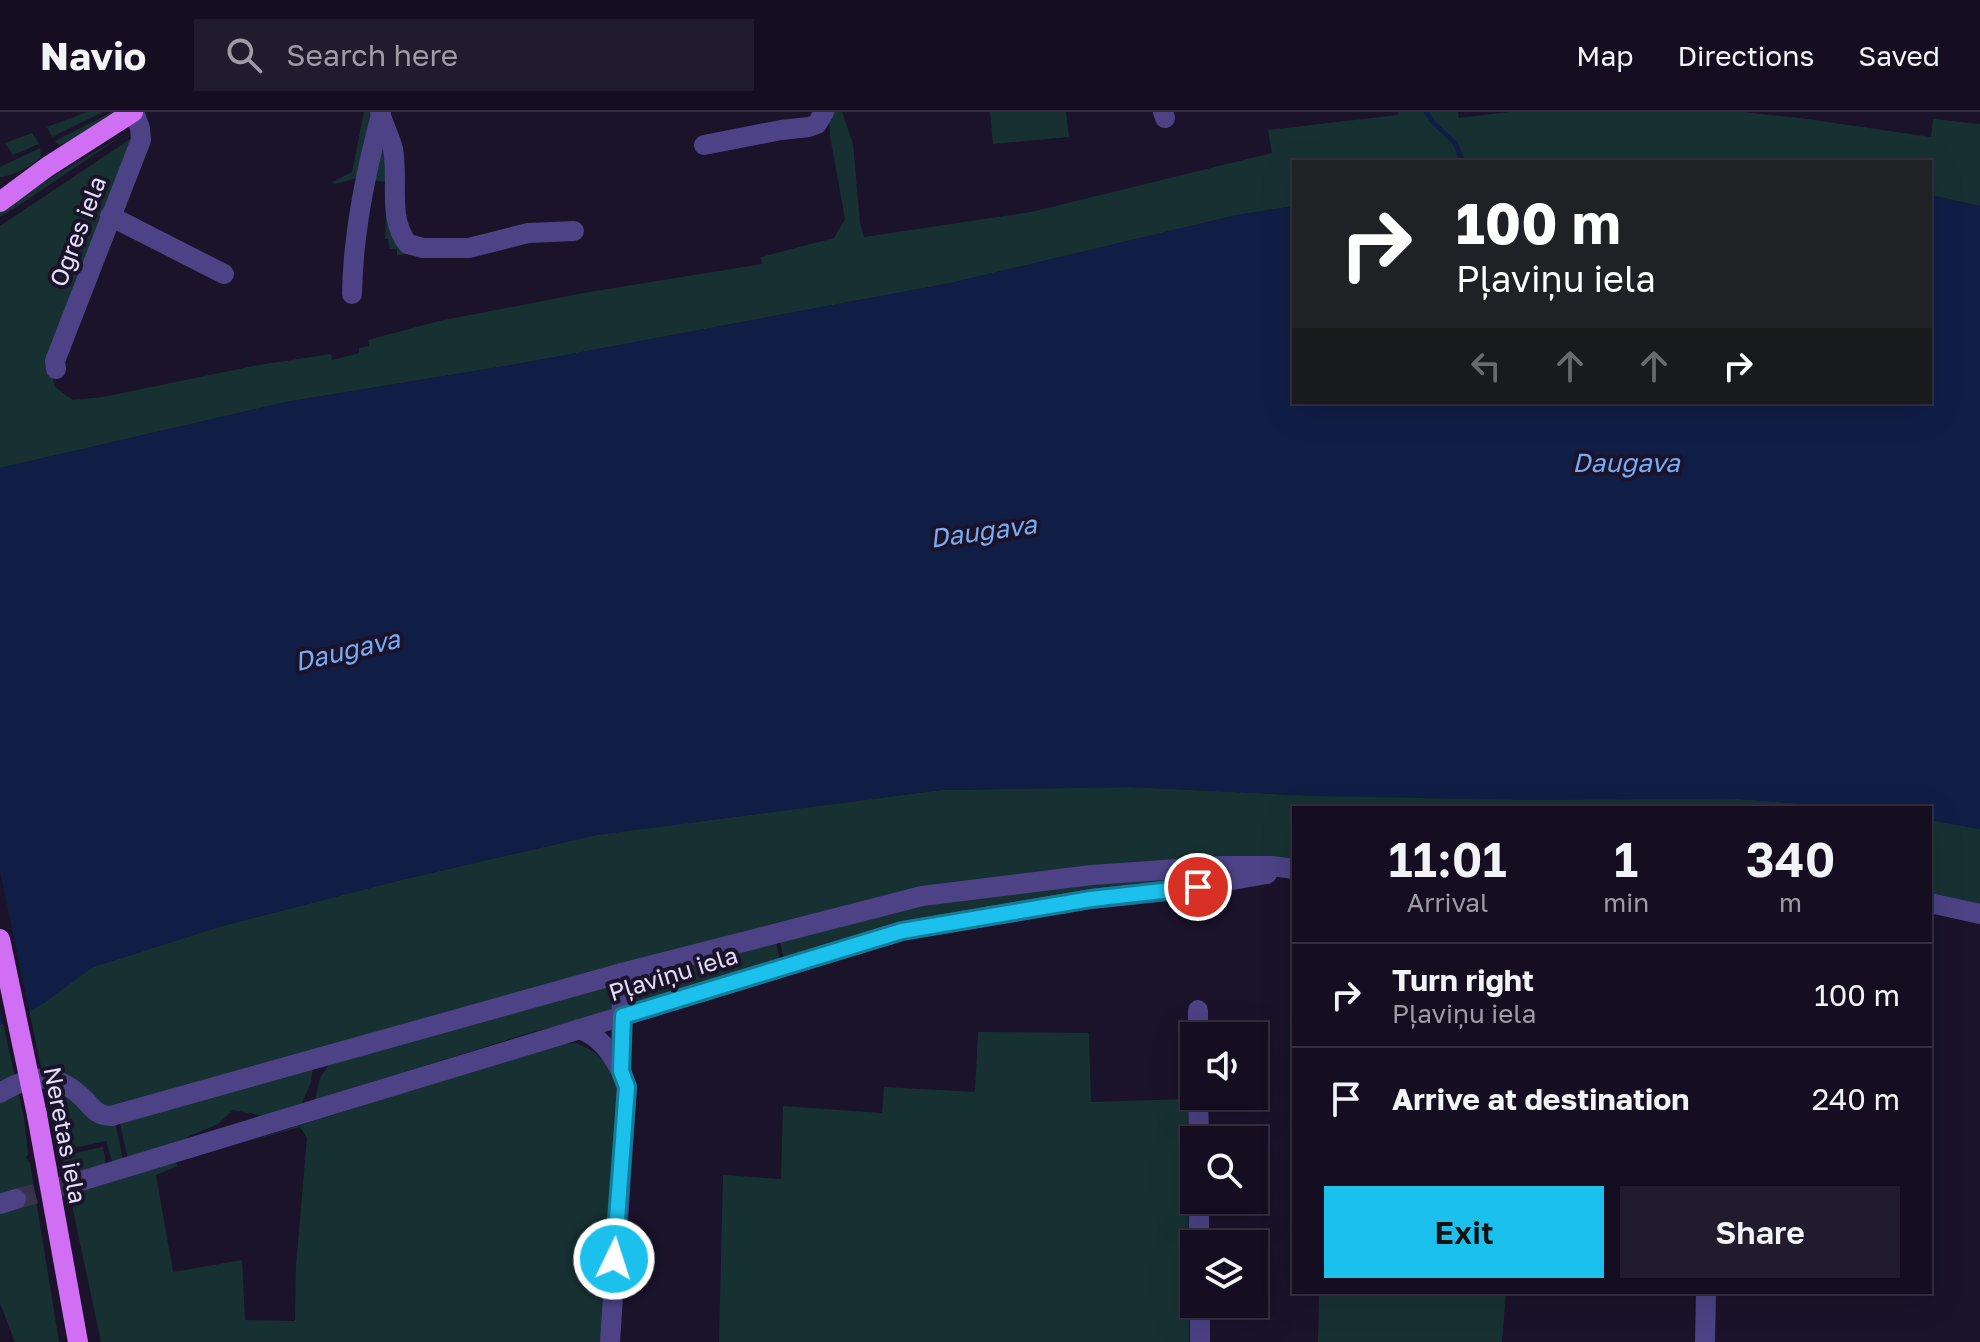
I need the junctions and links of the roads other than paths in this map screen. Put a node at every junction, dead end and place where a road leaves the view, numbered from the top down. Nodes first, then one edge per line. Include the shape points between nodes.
1 (133, 112) edge
2 (824, 112) edge
3 (380, 113) edge
4 (704, 145) dead end
5 (47, 167) junction
6 (0, 187) edge
7 (0, 202) edge
8 (110, 216) junction
9 (574, 231) dead end
10 (224, 274) dead end
11 (352, 294) dead end
12 (56, 369) dead end
13 (1292, 869) edge
14 (1292, 869) edge
15 (1932, 903) edge
16 (1980, 914) edge
17 (0, 939) edge
18 (622, 973) junction
19 (1198, 1010) dead end
20 (623, 1016) junction
21 (1198, 1022) edge
22 (579, 1029) junction
23 (621, 1071) junction
24 (0, 1093) edge
25 (81, 1181) tunnel mouth
26 (1706, 1294) edge
27 (1200, 1318) edge
28 (78, 1342) edge
29 (610, 1342) edge
30 (1200, 1342) edge
31 (1705, 1342) edge

1 - 5 main road
1 - 8 street, Ogres iela via 141,140
2 - 4 street via 809,127
3 - 9 street via 394,157 397,219 408,244 469,248 528,233
3 - 11 street via 362,199
5 - 6 main road
5 - 7 main road
8 - 10 street
8 - 12 street, Ogres iela
13 - 18 street via 1221,866 954,890
14 - 20 street, Pļaviņu iela via 902,931
15 - 16 street
17 - 28 main road, Neretas iela, bridge
18 - 20 street
18 - 24 street via 111,1116 97,1113 53,1079 24,1081
19 - 21 street
20 - 22 street, Pļaviņu iela
20 - 23 street
22 - 23 street via 610,1051
22 - 25 street, Pļaviņu iela
23 - 29 street via 627,1087
26 - 31 street
27 - 30 street

